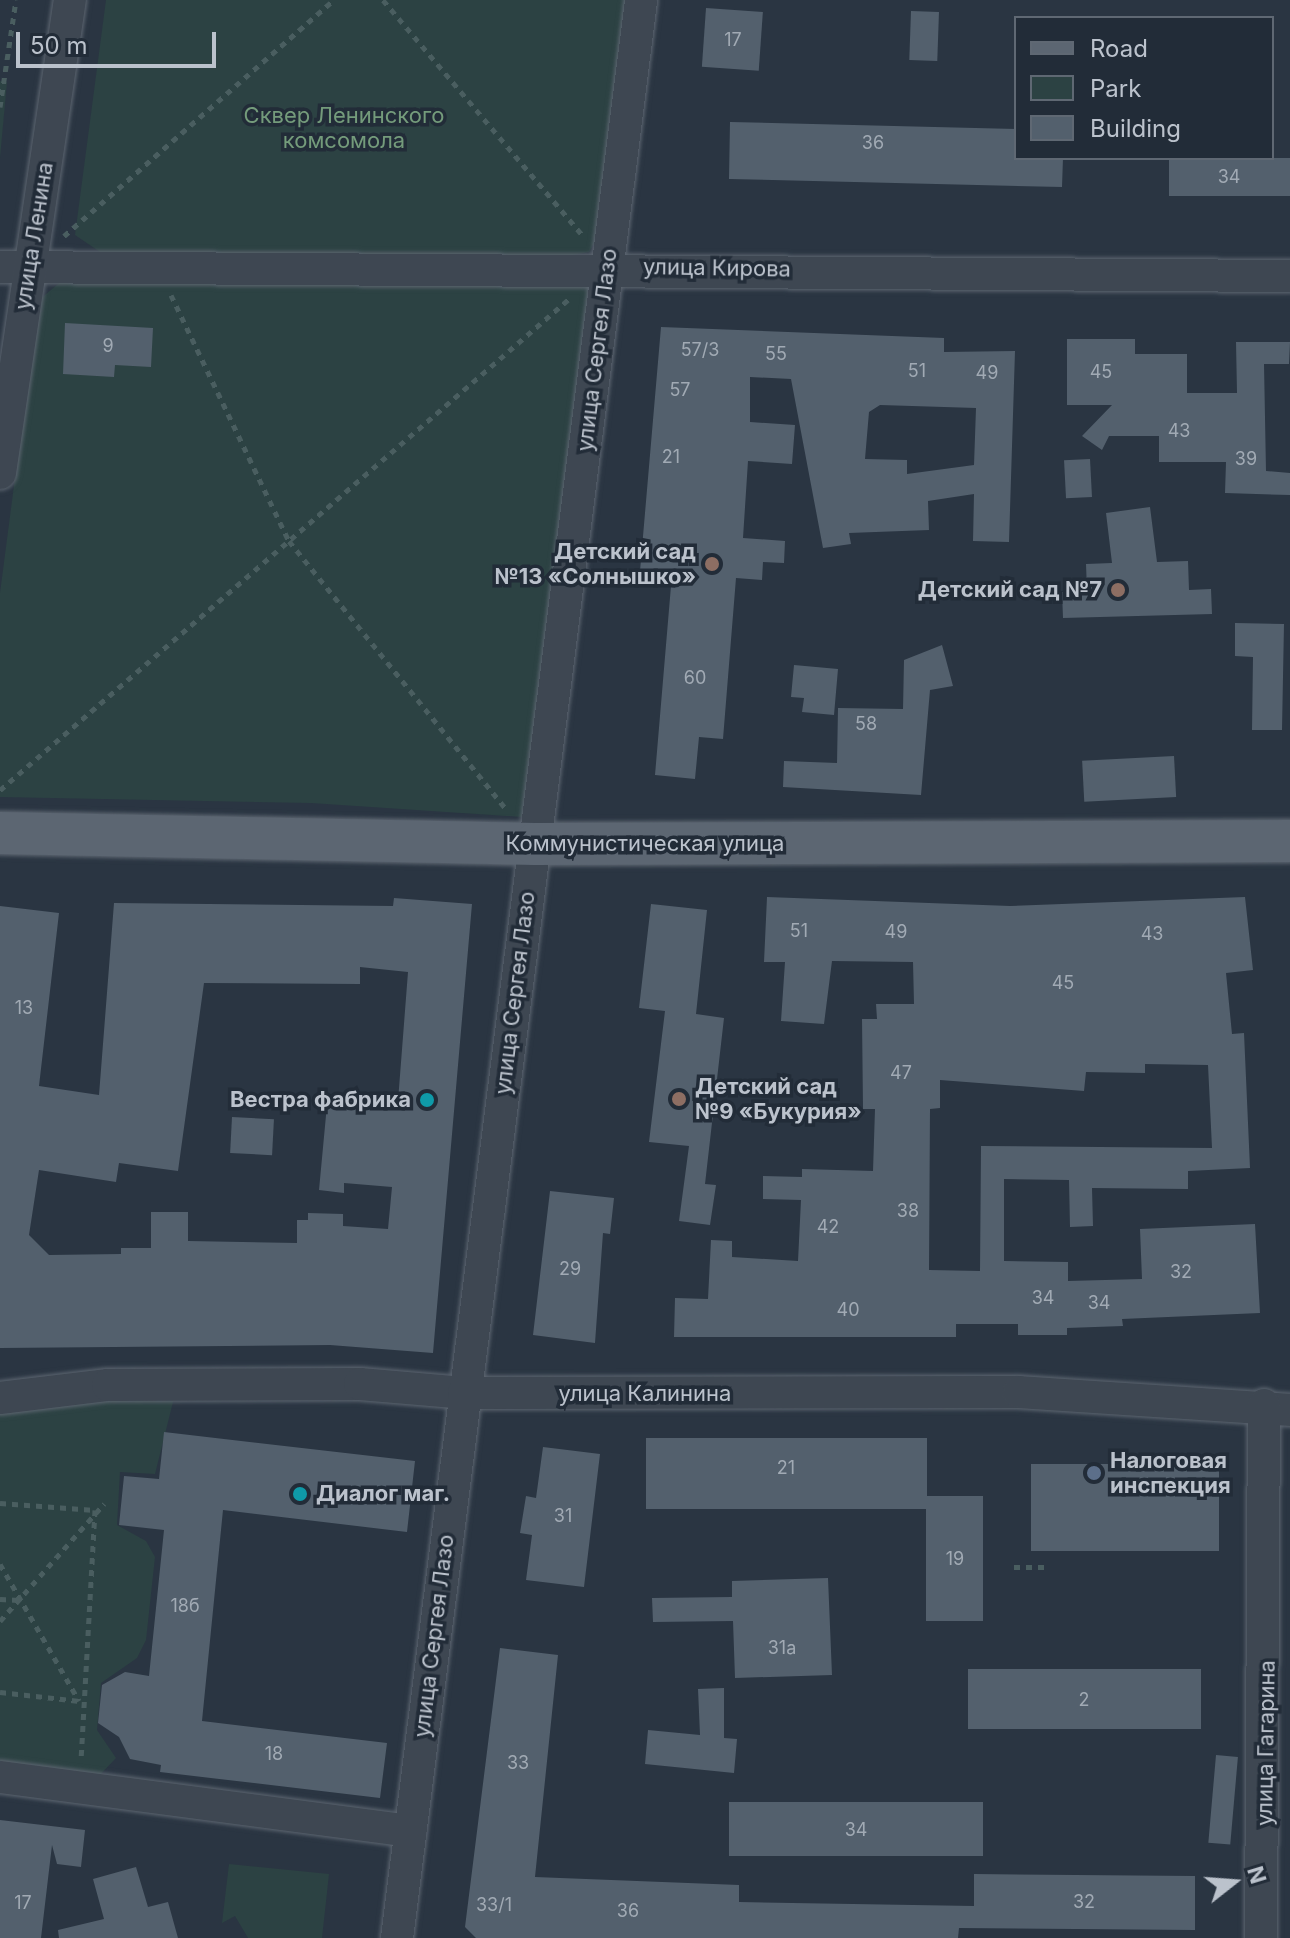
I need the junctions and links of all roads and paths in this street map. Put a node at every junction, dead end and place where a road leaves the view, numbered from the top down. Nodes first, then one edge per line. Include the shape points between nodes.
1 (16, 0) edge
2 (70, 0) edge
3 (334, 0) edge
4 (383, 0) edge
5 (641, 0) edge
6 (8, 52) junction
7 (0, 57) edge
8 (0, 107) edge
9 (608, 266) junction
10 (14, 267) edge
11 (157, 267) junction
12 (1290, 276) edge
13 (0, 473) edge
14 (289, 541) junction
15 (0, 790) edge
16 (0, 833) edge
17 (1290, 841) edge
18 (535, 844) junction
19 (464, 1393) junction
20 (0, 1398) edge
21 (1277, 1408) edge
22 (0, 1503) edge
23 (104, 1504) dead end
24 (95, 1510) junction
25 (0, 1564) edge
26 (1014, 1567) dead end
27 (1049, 1567) dead end
28 (0, 1599) edge
29 (20, 1600) junction
30 (0, 1621) edge
31 (0, 1692) edge
32 (80, 1701) junction
33 (0, 1777) edge
34 (81, 1788) junction
35 (410, 1831) junction
36 (397, 1938) edge
37 (1261, 1938) edge

1 - 6 path
2 - 10 street, улица Ленина
3 - 10 path
4 - 9 path
5 - 9 street, улица Сергея Лазо
6 - 7 path
6 - 8 path
9 - 11 street, улица Кирова
9 - 12 street, улица Кирова
9 - 14 path
9 - 18 street, улица Сергея Лазо
10 - 11 street, улица Кирова
10 - 13 street, улица Ленина
11 - 14 path
14 - 15 path
14 - 18 path
16 - 18 main road, Коммунистическая улица
17 - 18 main road, Коммунистическая улица
18 - 19 street, улица Сергея Лазо
19 - 20 street, улица Калинина via 360,1384 108,1385
19 - 21 street, улица Калинина via 1019,1392
19 - 35 street, улица Сергея Лазо
21 - 37 street, улица Гагарина
22 - 24 path
23 - 24 path
24 - 29 path
24 - 32 path
25 - 29 path
26 - 27 path
28 - 29 path
29 - 30 path
29 - 32 path
31 - 32 path
32 - 34 path
33 - 34 street
34 - 35 street
35 - 36 street, улица Сергея Лазо

